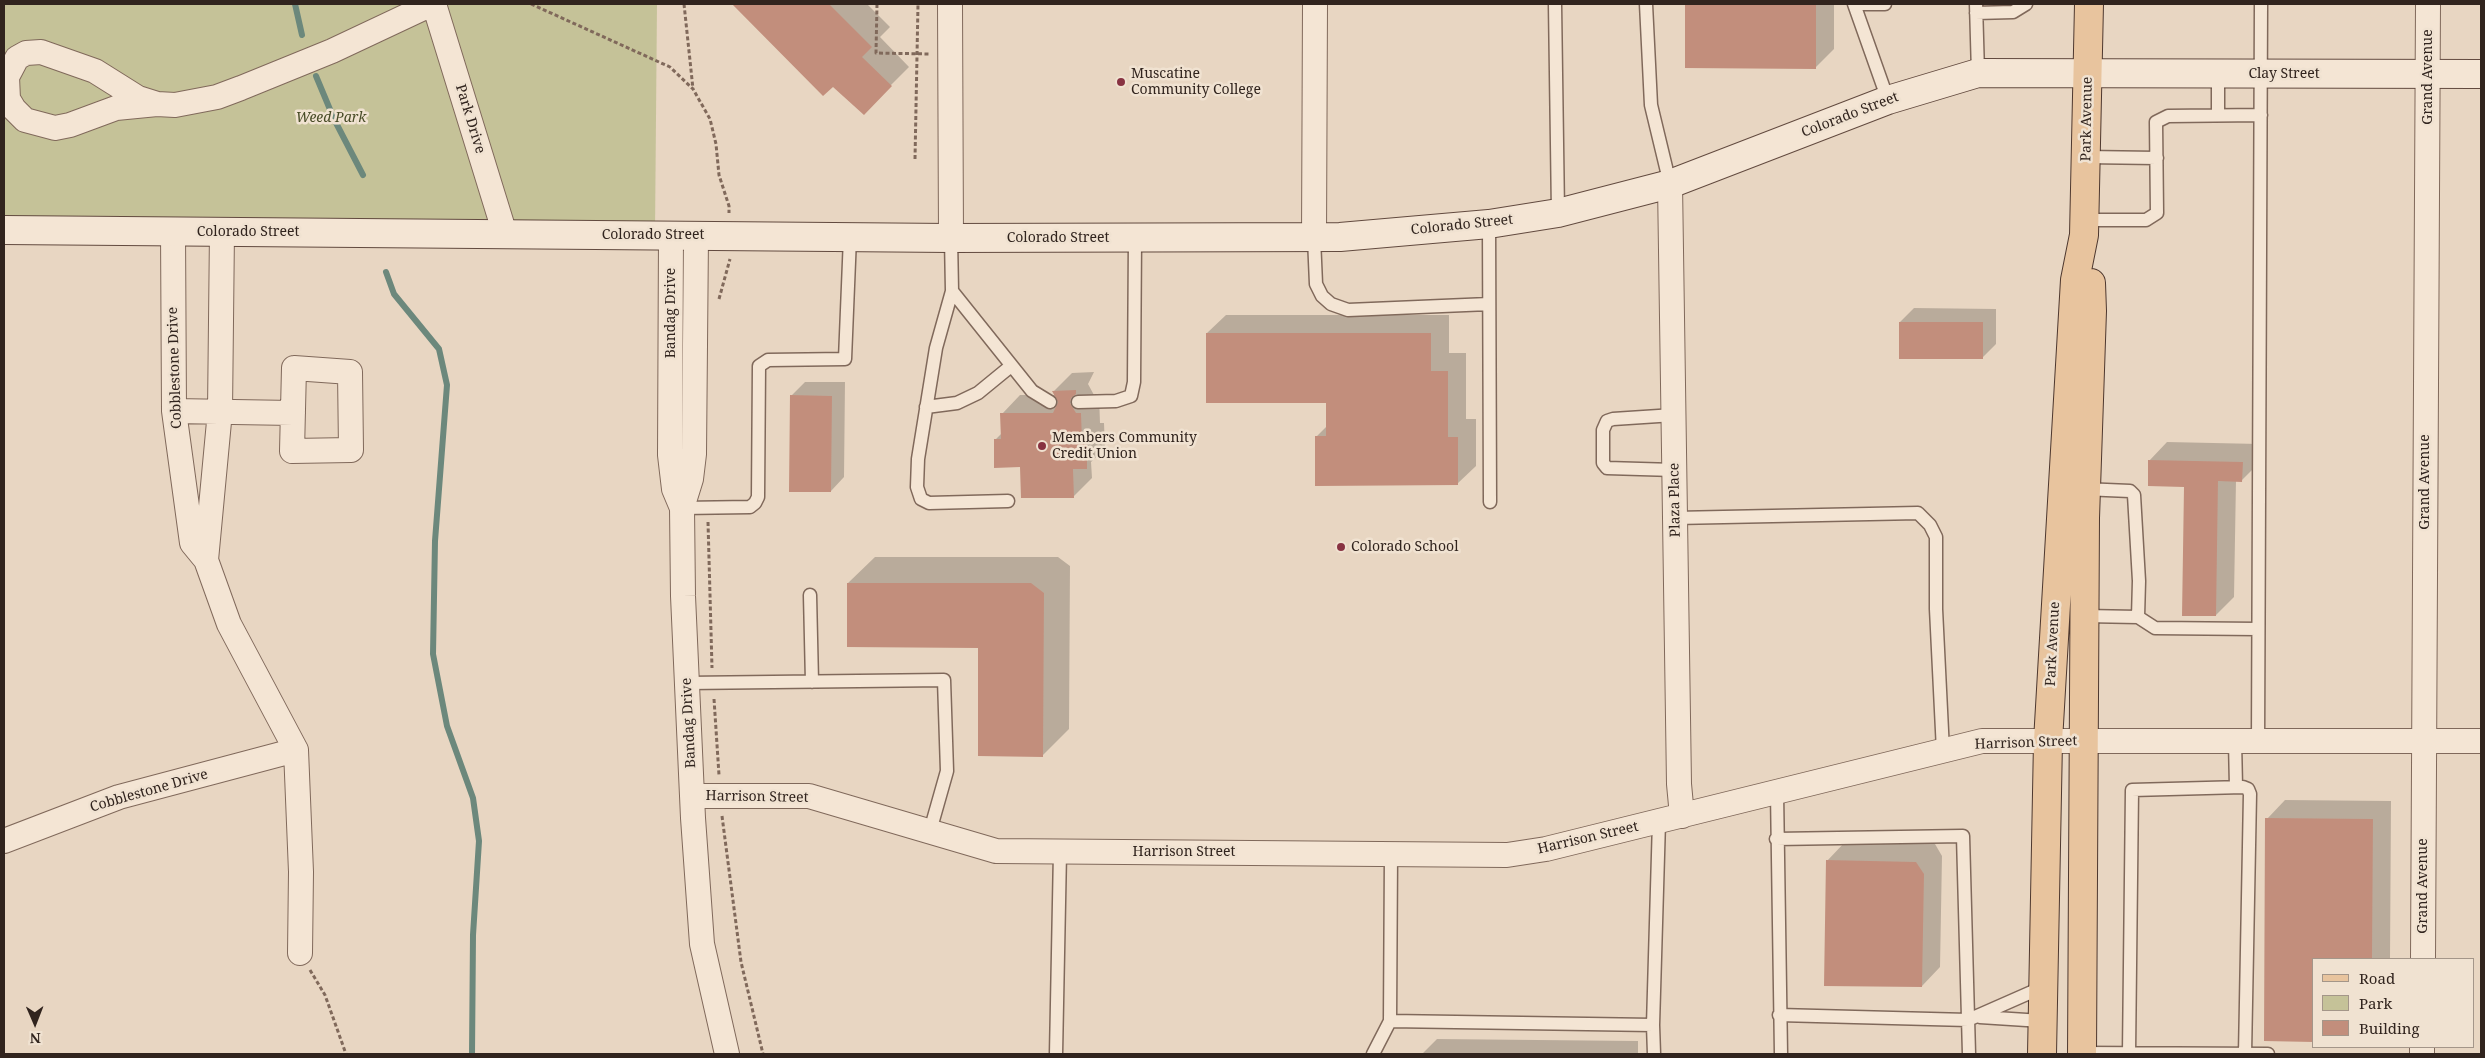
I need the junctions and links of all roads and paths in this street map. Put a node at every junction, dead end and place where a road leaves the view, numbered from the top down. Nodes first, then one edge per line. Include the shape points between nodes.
1 (433, 4) edge
2 (531, 4) edge
3 (684, 4) edge
4 (877, 4) edge
5 (918, 4) edge
6 (950, 4) edge
7 (1315, 4) edge
8 (1556, 4) edge
9 (1646, 4) edge
10 (1854, 4) edge
11 (1885, 4) edge
12 (2026, 4) edge
13 (2089, 4) edge
14 (2261, 4) edge
15 (2428, 4) edge
16 (1976, 8) edge
17 (917, 54) junction
18 (950, 54) junction
19 (1978, 74) junction
20 (2088, 74) junction
21 (2218, 74) junction
22 (2261, 74) junction
23 (2428, 74) junction
24 (2481, 74) edge
25 (693, 89) junction
26 (1888, 100) junction
27 (157, 104) junction
28 (2218, 115) junction
29 (2261, 115) junction
30 (2086, 157) junction
31 (2157, 158) junction
32 (915, 159) dead end
33 (1670, 184) junction
34 (729, 206) dead end
35 (1558, 213) junction
36 (1489, 224) junction
37 (2085, 227) junction
38 (4, 230) edge
39 (173, 231) junction
40 (222, 231) junction
41 (505, 234) junction
42 (684, 235) junction
43 (850, 237) junction
44 (951, 238) junction
45 (1135, 238) junction
46 (1314, 238) junction
47 (730, 258) dead end
48 (952, 291) junction
49 (717, 303) dead end
50 (1489, 304) junction
51 (1011, 366) junction
52 (1050, 402) dead end
53 (1078, 402) dead end
54 (926, 407) junction
55 (174, 411) junction
56 (220, 411) junction
57 (293, 413) dead end
58 (1674, 415) junction
59 (1674, 470) junction
60 (2074, 489) junction
61 (1008, 501) dead end
62 (1490, 502) dead end
63 (709, 507) junction
64 (682, 508) junction
65 (1675, 518) junction
66 (206, 560) junction
67 (810, 595) dead end
68 (2084, 616) junction
69 (2138, 617) junction
70 (2258, 629) junction
71 (812, 682) junction
72 (713, 683) junction
73 (687, 684) junction
74 (2048, 741) junction
75 (2084, 741) junction
76 (2246, 741) junction
77 (2424, 741) junction
78 (2481, 741) edge
79 (296, 750) junction
80 (1943, 751) junction
81 (2236, 787) junction
82 (1777, 792) junction
83 (692, 796) junction
84 (720, 796) junction
85 (1682, 816) junction
86 (1659, 821) junction
87 (930, 831) junction
88 (1776, 838) junction
89 (4, 841) edge
90 (1060, 852) junction
91 (1391, 854) junction
92 (300, 953) joint
93 (2423, 958) edge
94 (2043, 987) junction
95 (1779, 1015) junction
96 (1973, 1018) junction
97 (1390, 1021) junction
98 (2042, 1022) junction
99 (1654, 1025) junction
100 (2129, 1053) junction
101 (346, 1054) edge
102 (727, 1054) edge
103 (763, 1054) edge
104 (1056, 1054) edge
105 (1373, 1054) edge
106 (1654, 1054) edge
107 (1781, 1054) edge
108 (1969, 1054) edge
109 (2042, 1054) edge
110 (2082, 1054) edge
111 (2245, 1054) edge
112 (2268, 1054) edge

1 - 27 street via 332,51 217,97 175,105
1 - 41 street, Park Drive
2 - 25 path via 670,67
3 - 25 path
4 - 17 path via 876,53
5 - 17 path
6 - 18 street
7 - 46 street
8 - 35 lane
9 - 33 lane via 1651,105
10 - 11 lane
10 - 26 lane
12 - 16 lane via 2013,12
13 - 20 main road, Park Avenue
14 - 22 lane
15 - 23 street, Grand Avenue
16 - 19 lane
17 - 18 path
17 - 32 path
18 - 44 street
19 - 20 street, Colorado Street
19 - 26 street, Colorado Street
20 - 21 street, Clay Street
20 - 30 main road, Park Avenue
21 - 22 street, Clay Street
21 - 28 lane
22 - 23 street, Clay Street
22 - 29 lane
23 - 24 street, Clay Street
23 - 77 street, Grand Avenue
25 - 34 path via 710,119 719,175
26 - 33 street, Colorado Street
27 - 27 street via 116,108 55,128 25,120 14,110 8,99 7,77 17,58 26,53 41,52 95,71 138,98
28 - 29 lane
28 - 31 lane via 2168,116 2156,122
29 - 70 lane
30 - 31 lane
30 - 37 main road, Park Avenue
31 - 37 lane via 2157,213 2146,220
33 - 35 street, Colorado Street
33 - 58 street, Plaza Place
35 - 36 street, Colorado Street
36 - 46 street, Colorado Street
36 - 50 lane
37 - 60 main road, Park Avenue via 2075,280
38 - 39 street, Colorado Street
39 - 40 street, Colorado Street
39 - 55 street, Cobblestone Drive
40 - 41 street, Colorado Street
40 - 56 street, Cobblestone Drive
41 - 42 street, Colorado Street
42 - 43 street, Colorado Street
42 - 64 street, Bandag Drive via 670,455 674,489
43 - 44 street, Colorado Street
43 - 63 lane via 845,359 768,360 759,366 758,497 750,507
44 - 45 street, Colorado Street
44 - 48 lane
45 - 46 street, Colorado Street
45 - 53 lane via 1132,396 1116,401
46 - 50 lane via 1316,284 1331,304 1348,310
47 - 49 path
48 - 51 lane
48 - 54 lane via 936,348
50 - 62 lane
51 - 52 lane via 1032,391
51 - 54 lane via 978,393 957,403
54 - 61 lane via 918,459 920,499 929,503
55 - 56 street
55 - 66 street, Cobblestone Drive via 192,543
56 - 57 street
56 - 66 street, Cobblestone Drive
58 - 59 street, Plaza Place
58 - 59 lane via 1614,419 1607,421 1603,430 1603,463 1608,468
59 - 65 street, Plaza Place
60 - 68 main road, Park Avenue
60 - 69 lane via 2130,491 2134,495
60 - 74 main road, Park Avenue
63 - 64 lane
63 - 72 path
64 - 73 street, Bandag Drive
65 - 80 lane via 1918,513 1936,537
65 - 85 street, Plaza Place
66 - 79 street, Cobblestone Drive via 229,624
67 - 71 lane
68 - 69 lane
68 - 75 main road, Park Avenue
69 - 70 lane via 2155,628
70 - 76 lane
71 - 72 lane
71 - 87 lane via 944,680 947,771
72 - 73 lane
72 - 84 path
73 - 83 street, Bandag Drive
74 - 75 street, Harrison Street
74 - 80 street, Harrison Street via 1982,741
74 - 94 main road, Park Avenue
75 - 76 street, Harrison Street
75 - 110 main road, Park Avenue
76 - 77 street, Harrison Street
76 - 81 lane
77 - 78 street, Harrison Street
77 - 93 street, Grand Avenue
79 - 89 street, Cobblestone Drive via 119,797
79 - 92 street, Cobblestone Drive via 301,872
80 - 82 street, Harrison Street
81 - 100 lane via 2132,790
81 - 111 lane via 2248,789 2250,794
82 - 85 street, Harrison Street
82 - 88 lane
83 - 84 street, Harrison Street
83 - 102 street, Bandag Drive via 702,944
84 - 87 street, Harrison Street via 809,796
84 - 103 path via 742,962
85 - 86 street, Harrison Street
86 - 91 street, Harrison Street via 1546,849 1507,855
86 - 99 lane
87 - 90 street, Harrison Street via 996,851
88 - 95 lane
88 - 96 lane via 1963,836
90 - 91 street, Harrison Street
90 - 104 lane
91 - 97 lane
92 - 101 path via 325,995
94 - 96 lane
94 - 98 main road, Park Avenue
95 - 96 lane
95 - 107 lane
96 - 98 lane
96 - 108 lane
97 - 99 lane
97 - 105 lane
98 - 109 main road, Park Avenue
99 - 106 lane
100 - 110 lane
100 - 111 lane
111 - 112 lane

